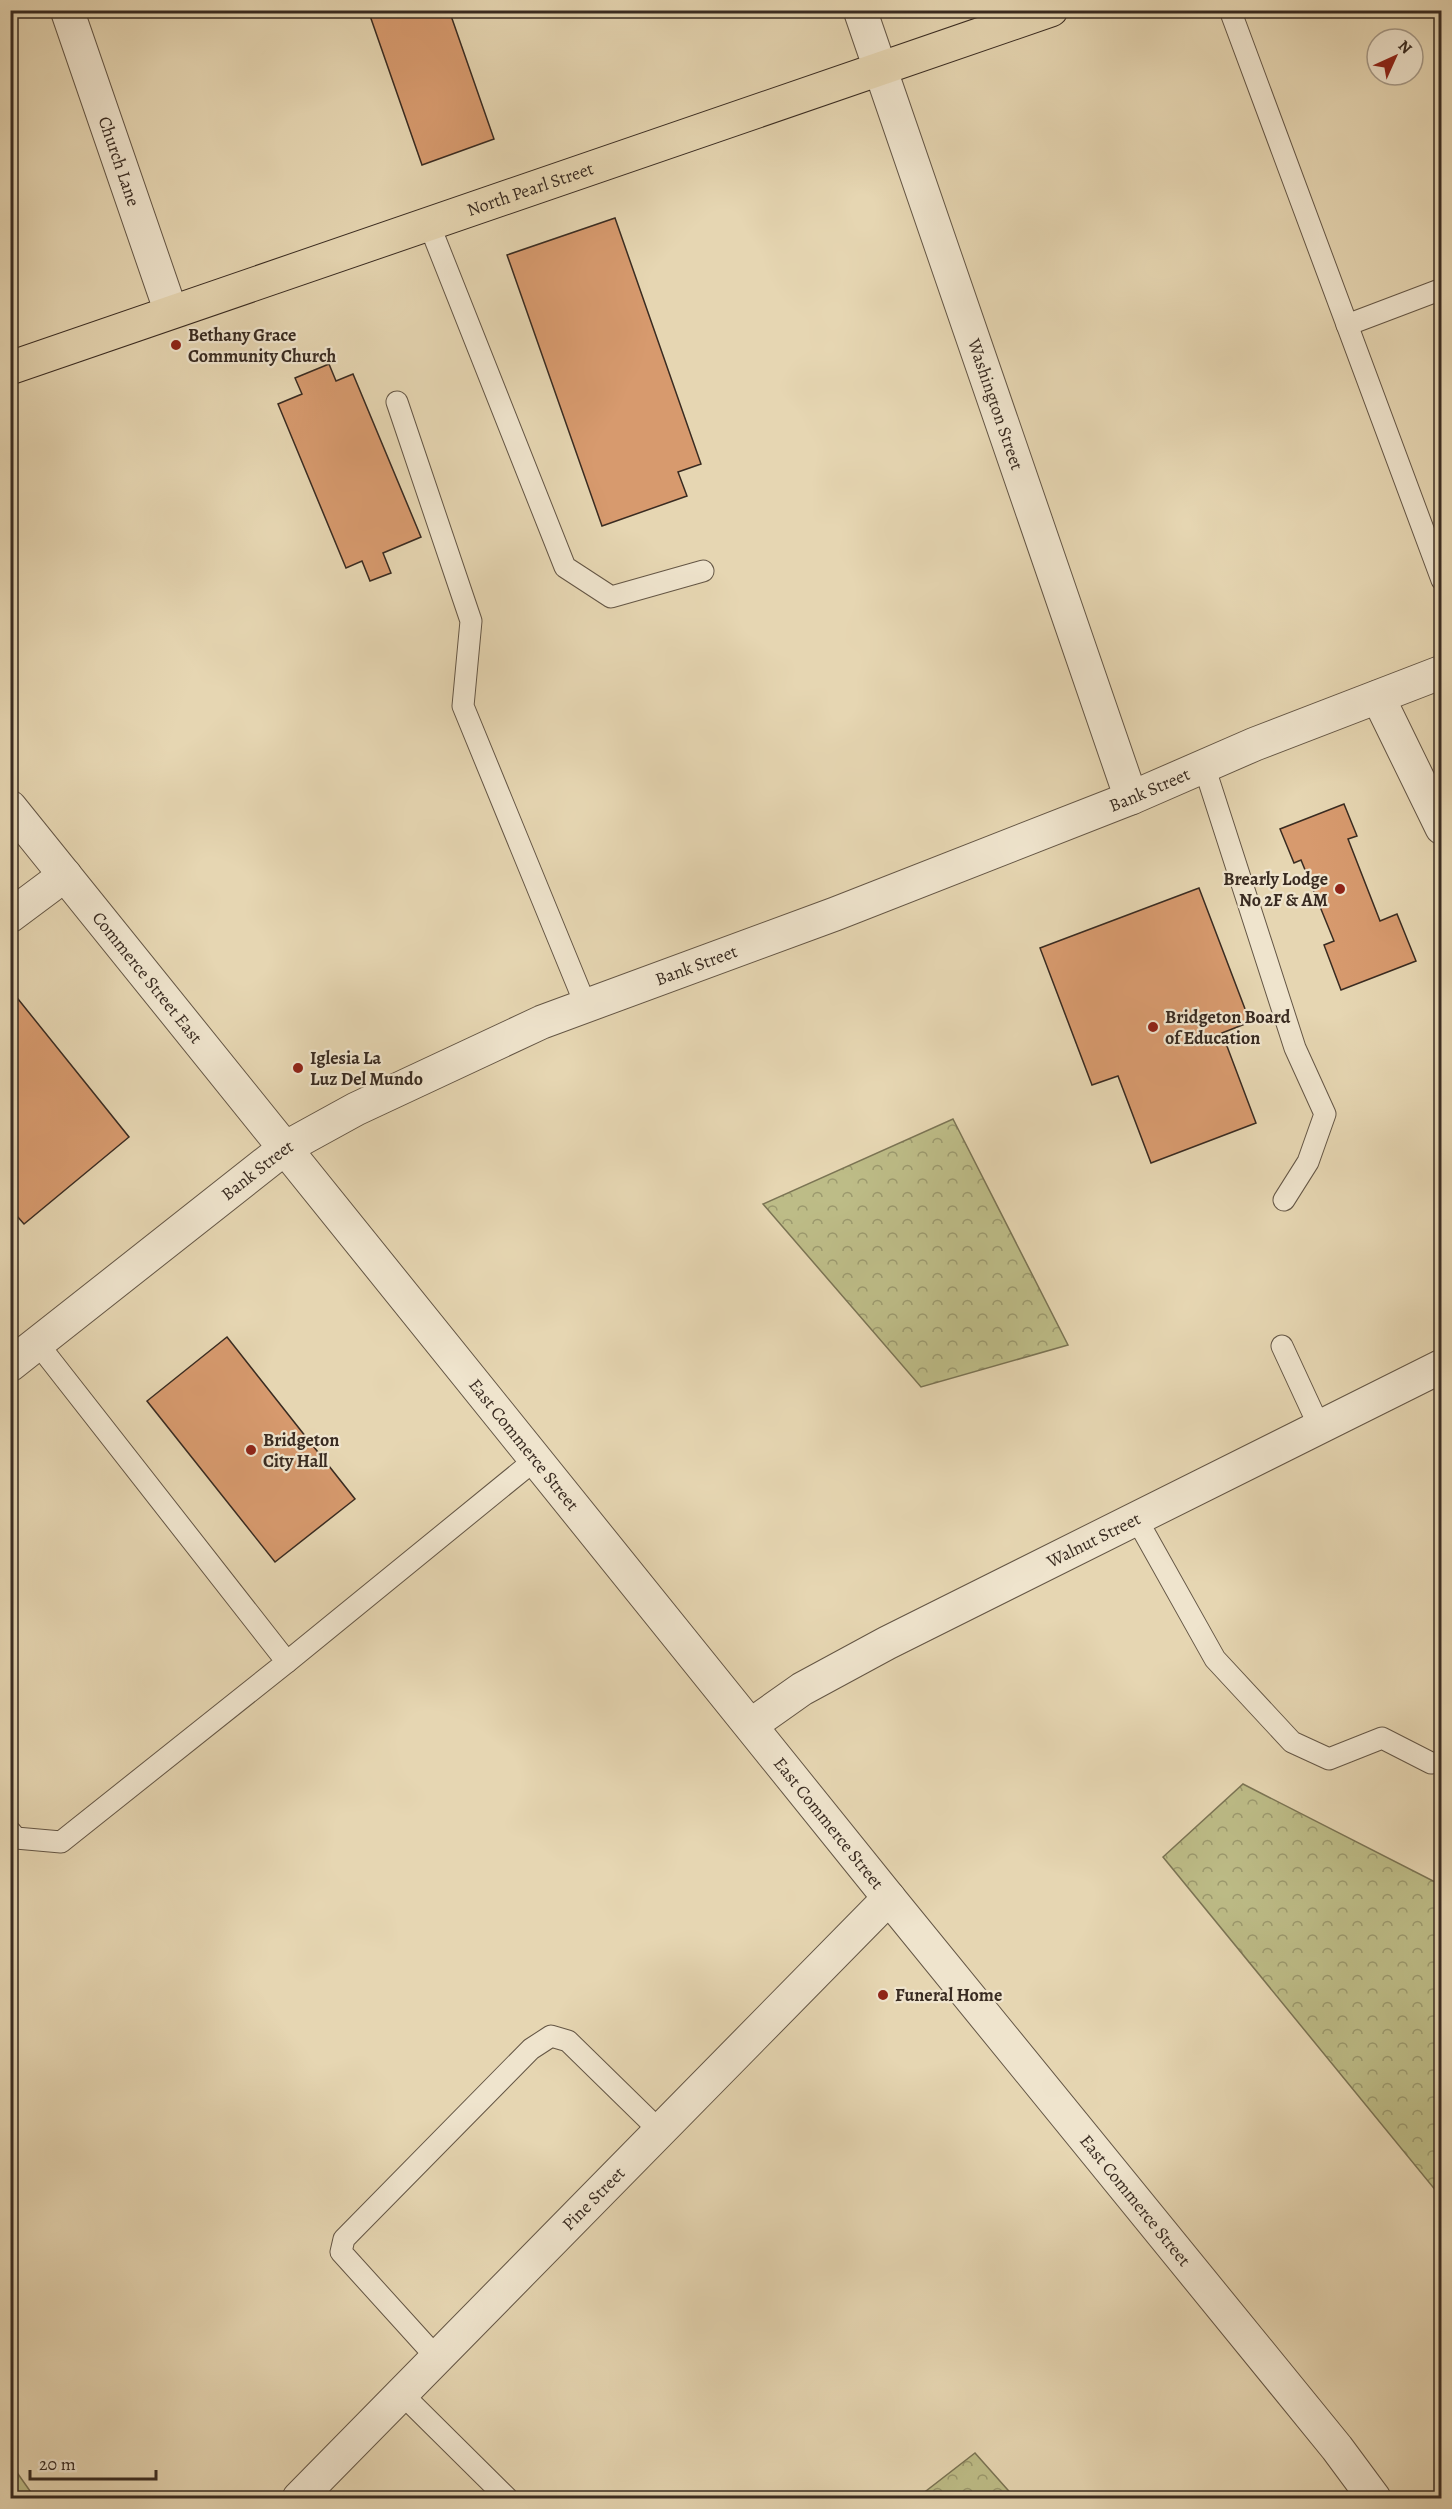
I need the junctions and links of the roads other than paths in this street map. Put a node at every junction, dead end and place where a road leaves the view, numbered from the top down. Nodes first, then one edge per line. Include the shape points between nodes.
1 (67, 10) edge
2 (860, 10) edge
3 (1051, 10) edge
4 (1230, 10) edge
5 (880, 69) junction
6 (429, 224) junction
7 (1442, 289) edge
8 (171, 312) junction
9 (1347, 325) junction
10 (10, 368) edge
11 (397, 402) dead end
12 (703, 571) dead end
13 (1442, 580) edge
14 (1442, 672) edge
15 (1378, 697) junction
16 (1204, 766) junction
17 (1131, 798) junction
18 (10, 807) edge
19 (1442, 828) edge
20 (65, 875) junction
21 (10, 916) edge
22 (586, 1006) junction
23 (285, 1148) junction
24 (1284, 1200) dead end
25 (38, 1344) junction
26 (1282, 1346) dead end
27 (10, 1365) edge
28 (1442, 1366) edge
29 (1319, 1426) junction
30 (536, 1459) junction
31 (1136, 1518) junction
32 (287, 1662) junction
33 (751, 1725) junction
34 (1431, 1763) dead end
35 (10, 1832) edge
36 (889, 1898) junction
37 (660, 2131) junction
38 (437, 2358) junction
39 (402, 2394) junction
40 (299, 2499) edge
41 (507, 2499) edge
42 (1374, 2499) edge

1 - 8 street, Church Lane
2 - 5 street, Washington Street
3 - 5 main road, North Pearl Street
4 - 9 lane
5 - 6 main road, North Pearl Street
5 - 17 street, Washington Street
6 - 8 main road, North Pearl Street
6 - 12 lane via 565,567 612,597
7 - 9 lane
8 - 10 main road, North Pearl Street
9 - 13 lane
11 - 22 lane via 471,621 463,706
14 - 15 street, Bank Street
15 - 16 street, Bank Street
15 - 19 street
16 - 17 street, Bank Street
16 - 24 lane via 1295,1048 1325,1114 1308,1162
17 - 22 street, Bank Street
18 - 20 street, Commerce Street East
20 - 21 street
20 - 23 street, Commerce Street East
22 - 23 street, Bank Street via 542,1022 377,1099
23 - 25 street, Bank Street
23 - 30 street, East Commerce Street
25 - 27 street, Bank Street
25 - 32 lane
26 - 29 lane
28 - 29 street, Walnut Street
29 - 31 street, Walnut Street
30 - 32 lane
30 - 33 street, East Commerce Street
31 - 33 street, Walnut Street via 868,1653 802,1689
31 - 34 lane via 1215,1659 1292,1742 1329,1759 1382,1738
32 - 35 lane via 61,1842 16,1838
33 - 36 street, East Commerce Street
36 - 37 street, Pine Street
36 - 42 street, East Commerce Street via 1337,2448
37 - 38 street, Pine Street
37 - 38 lane via 568,2041 551,2036 531,2049 352,2230 344,2239 341,2253
38 - 39 street, Pine Street
39 - 40 street, Pine Street
39 - 41 lane

